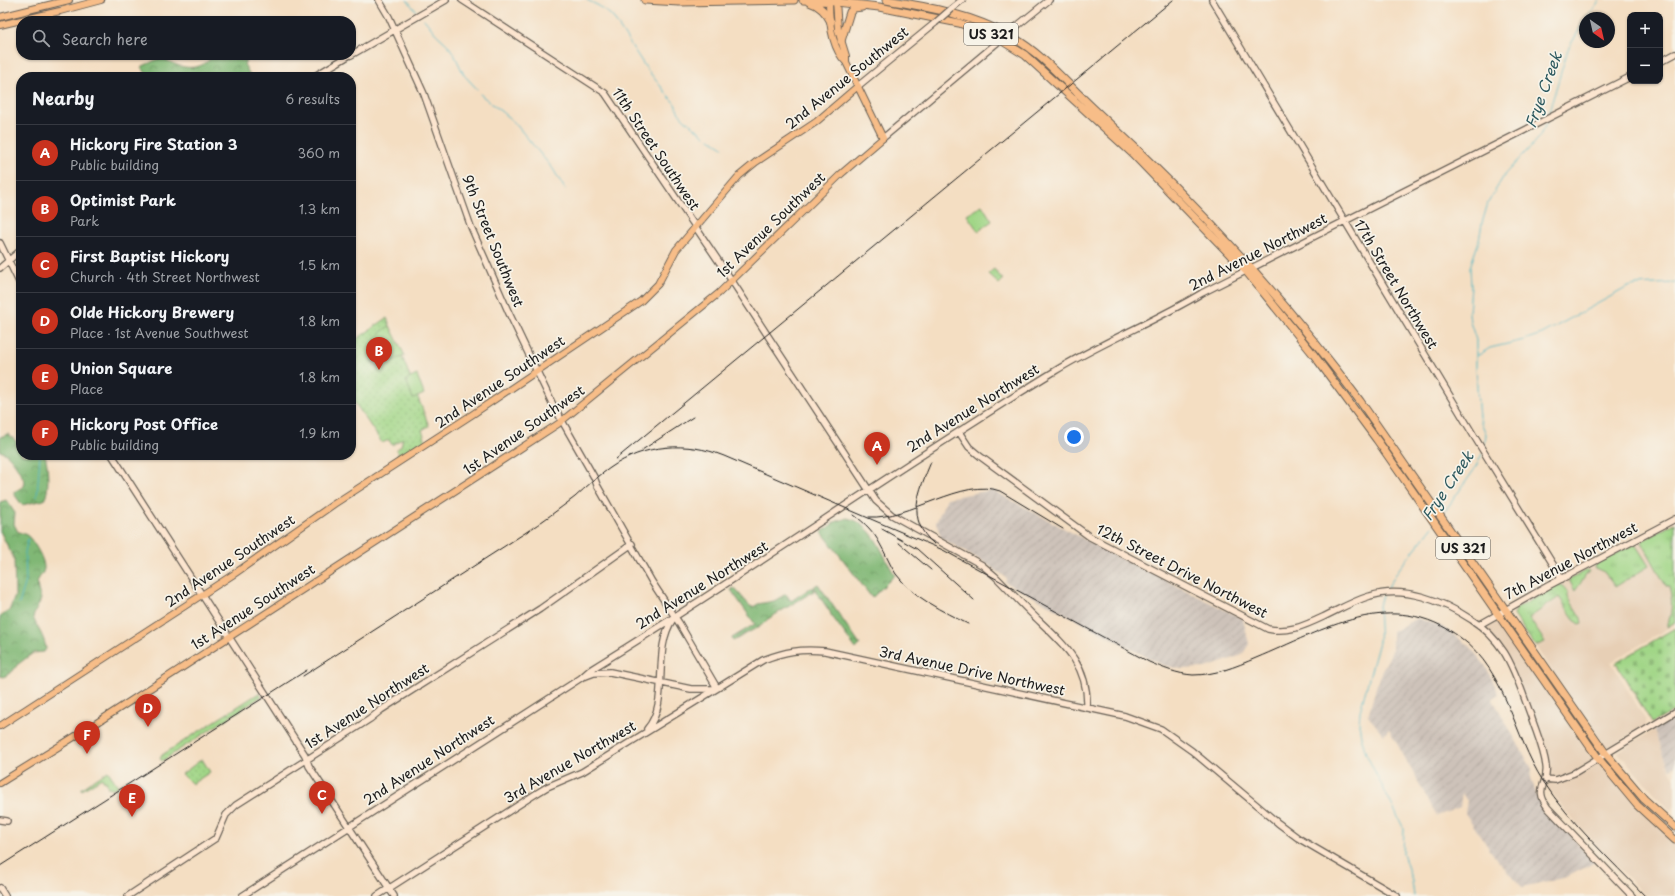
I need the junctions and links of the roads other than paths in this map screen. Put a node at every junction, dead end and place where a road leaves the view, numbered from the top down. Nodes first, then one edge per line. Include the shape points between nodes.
1 (69, 0) edge
2 (101, 0) edge
3 (379, 0) edge
4 (446, 0) edge
5 (462, 0) edge
6 (645, 0) edge
7 (794, 0) edge
8 (802, 0) edge
9 (886, 0) edge
10 (901, 0) edge
11 (962, 0) edge
12 (1049, 0) edge
13 (1212, 0) edge
14 (833, 1) edge
15 (911, 5) junction
16 (879, 7) junction
17 (39, 16) edge
18 (0, 17) edge
19 (16, 21) edge
20 (831, 22) junction
21 (0, 25) edge
22 (395, 30) junction
23 (842, 41) junction
24 (356, 52) edge
25 (1675, 54) edge
26 (342, 60) edge
27 (1663, 60) edge
28 (846, 62) junction
29 (322, 72) edge
30 (1627, 79) edge
31 (858, 86) junction
32 (883, 138) junction
33 (1345, 221) junction
34 (694, 227) junction
35 (0, 243) edge
36 (16, 255) edge
37 (9, 261) junction
38 (0, 268) edge
39 (1249, 270) junction
40 (16, 276) edge
41 (732, 281) junction
42 (536, 372) junction
43 (562, 422) junction
44 (959, 432) junction
45 (115, 460) edge
46 (868, 489) junction
47 (1675, 518) edge
48 (632, 544) junction
49 (638, 555) junction
50 (612, 558) junction
51 (1562, 578) junction
52 (201, 594) junction
53 (1505, 610) junction
54 (1498, 614) junction
55 (674, 617) junction
56 (1480, 625) junction
57 (230, 636) junction
58 (777, 655) joint
59 (581, 678) junction
60 (660, 683) junction
61 (717, 688) junction
62 (1087, 708) junction
63 (1675, 712) edge
64 (0, 726) edge
65 (641, 735) junction
66 (1606, 754) junction
67 (1598, 758) junction
68 (307, 760) junction
69 (1545, 779) junction
70 (0, 783) edge
71 (0, 820) edge
72 (7, 821) dead end
73 (349, 826) junction
74 (1675, 827) edge
75 (1675, 840) edge
76 (0, 888) edge
77 (389, 888) junction
78 (5, 896) edge
79 (128, 896) edge
80 (242, 896) edge
81 (377, 896) edge
82 (394, 896) edge
83 (1397, 896) edge
84 (1632, 896) edge

1 - 18 main road
2 - 17 main road
3 - 22 street, 9th Street Southwest
4 - 22 street
5 - 34 street, 11th Street Southwest via 605,93
6 - 7 highway
8 - 14 highway, US 321
8 - 20 highway via 821,8
9 - 15 highway, US 321
10 - 15 highway
11 - 31 street, 2nd Avenue Southwest, bridge
12 - 32 street, 1st Avenue Southwest, bridge
13 - 33 street, 17th Street Northwest
14 - 16 highway, US 321
14 - 20 main road
14 - 23 main road
15 - 39 highway, US 321 via 978,20 1030,49 1141,152 1222,234
16 - 23 highway via 858,7 850,12
16 - 39 highway, US 321 via 974,27 991,34 1025,55 1134,154
19 - 21 main road
20 - 28 main road via 839,52
22 - 24 street
22 - 42 street, 9th Street Southwest via 424,94 474,233
23 - 28 main road
25 - 27 street
26 - 29 street
28 - 31 main road
30 - 33 street, 2nd Avenue Northwest
31 - 32 main road
31 - 34 main road, 2nd Avenue Southwest via 816,122 747,169
32 - 41 main road, 1st Avenue Southwest via 841,174
33 - 39 street, 2nd Avenue Northwest
33 - 51 street, 17th Street Northwest
34 - 41 street, 11th Street Southwest
34 - 42 main road, 2nd Avenue Southwest via 676,250 663,278 651,292
35 - 37 street
36 - 37 street
37 - 38 street
37 - 40 street
39 - 44 street, 2nd Avenue Northwest via 1071,361
39 - 53 highway, US 321 via 1321,350 1373,418
39 - 54 highway, US 321 via 1346,397
41 - 43 main road, 1st Avenue Southwest
41 - 46 street, 11th Street Southwest
42 - 43 street, 9th Street Southwest
42 - 52 main road, 2nd Avenue Southwest
43 - 48 street, 9th Street Southwest
43 - 57 main road, 1st Avenue Southwest
44 - 46 street, 2nd Avenue Northwest
44 - 56 street, 12th Street Drive Northwest via 975,453 1090,537 1268,628 1284,631 1295,629 1361,599 1389,592 1427,598
45 - 52 street
46 - 55 street, 2nd Avenue Northwest via 798,538
46 - 62 street, 11th Street Southwest via 878,503 892,515 982,565 995,576 1069,650 1084,680
47 - 51 street, 7th Avenue Northwest
48 - 49 street, 9th Street Southwest
48 - 50 street, 1st Avenue Northwest
49 - 50 street via 629,551
49 - 55 street, 9th Street Southwest
50 - 68 street, 1st Avenue Northwest via 540,609
51 - 53 street, 7th Avenue Northwest
52 - 57 street
52 - 64 main road, 2nd Avenue Southwest
53 - 54 street, 7th Avenue Northwest
53 - 66 highway, US 321
54 - 56 street, 7th Avenue Northwest
54 - 67 highway, US 321
55 - 59 street, 2nd Avenue Northwest
55 - 60 street via 663,641
55 - 61 street, 9th Street Southwest
56 - 69 street, 12th Street Drive Northwest via 1501,648 1512,666 1544,757 1547,768
57 - 68 street
57 - 70 main road, 1st Avenue Southwest
58 - 61 street, 3rd Avenue Northwest via 763,660
58 - 62 street, 3rd Avenue Drive Northwest via 799,649 824,651
59 - 60 street via 594,673 610,672
59 - 73 street, 2nd Avenue Northwest
60 - 61 street via 696,690
60 - 65 street via 655,716
61 - 65 street, 3rd Avenue Northwest
62 - 83 street, 3rd Avenue Drive Northwest via 1136,719 1161,729 1192,750 1278,823 1310,846
63 - 66 street
65 - 77 street, 3rd Avenue Northwest via 582,772 547,787
66 - 67 street
66 - 74 highway, US 321 via 1644,799
67 - 69 street via 1568,776 1555,780
67 - 75 highway, US 321 via 1651,819
68 - 73 street
68 - 79 street, 1st Avenue Northwest via 232,808 221,823 216,838
69 - 84 street, 12th Street Drive Northwest via 1540,793 1545,804
71 - 72 street
73 - 77 street
73 - 80 street, 2nd Avenue Northwest
76 - 78 street
77 - 81 street, 3rd Avenue Northwest
77 - 82 street

